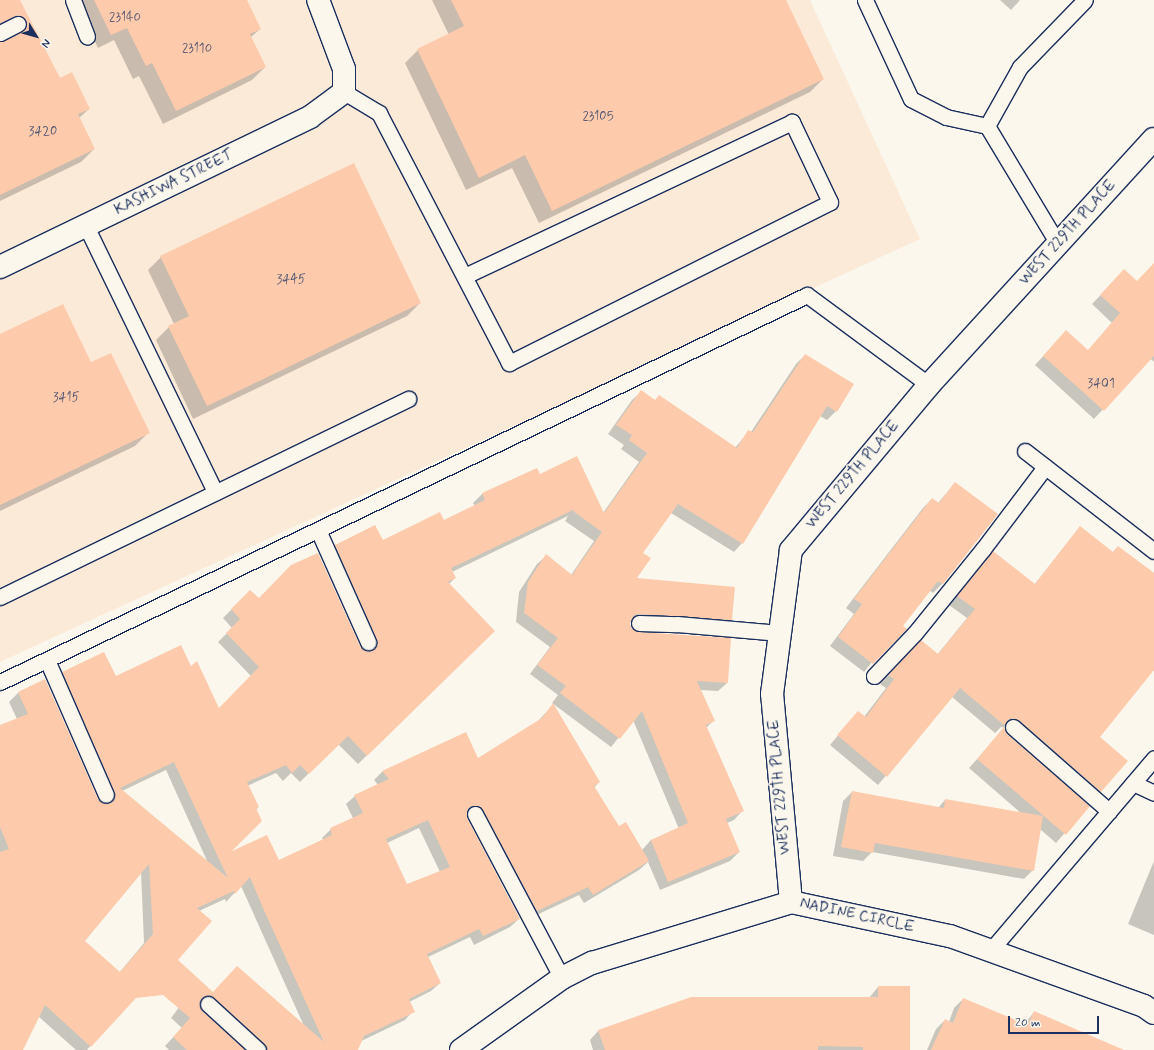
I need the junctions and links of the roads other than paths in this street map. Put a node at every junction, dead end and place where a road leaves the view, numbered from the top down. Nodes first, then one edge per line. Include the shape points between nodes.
1 (73, 0) edge
2 (318, 0) edge
3 (865, 0) edge
4 (1085, 0) edge
5 (18, 24) dead end
6 (0, 33) edge
7 (87, 36) dead end
8 (344, 92) junction
9 (987, 126) junction
10 (1154, 139) edge
11 (86, 226) junction
12 (1058, 244) junction
13 (0, 267) edge
14 (464, 276) junction
15 (929, 385) junction
16 (408, 398) dead end
17 (1025, 451) dead end
18 (1045, 466) junction
19 (215, 492) junction
20 (318, 530) junction
21 (1154, 551) edge
22 (0, 597) edge
23 (639, 623) dead end
24 (780, 633) junction
25 (368, 642) dead end
26 (47, 660) junction
27 (874, 676) dead end
28 (0, 682) edge
29 (1013, 727) dead end
30 (1154, 758) edge
31 (1133, 783) junction
32 (1154, 793) edge
33 (106, 795) dead end
34 (1109, 811) junction
35 (475, 814) dead end
36 (791, 902) junction
37 (990, 951) junction
38 (562, 978) junction
39 (208, 1004) dead end
40 (1154, 1013) edge
41 (258, 1050) edge
42 (461, 1050) edge

1 - 7 lane
2 - 8 street via 344,68
3 - 9 lane via 911,99 946,117
4 - 9 lane via 1020,67
5 - 6 lane
8 - 11 street, KASHIWA STREET via 310,117
8 - 14 lane via 379,113
9 - 12 lane
10 - 12 street, WEST 229TH PLACE
11 - 13 street, KASHIWA STREET
11 - 19 lane
12 - 15 street, WEST 229TH PLACE
14 - 14 lane via 509,363 830,202 792,122
15 - 20 lane via 808,295
15 - 24 street, WEST 229TH PLACE via 791,550
16 - 19 lane
17 - 18 lane
18 - 21 lane
18 - 27 lane via 983,549 915,633
19 - 22 lane
20 - 25 lane
20 - 26 lane
23 - 24 lane
24 - 36 street, WEST 229TH PLACE via 772,694
26 - 28 lane
26 - 33 lane
29 - 34 lane
30 - 31 lane
31 - 32 lane
31 - 34 lane
34 - 37 lane
35 - 38 lane
36 - 37 street, NADINE CIRCLE via 950,936
36 - 38 street, NADINE CIRCLE via 592,963
37 - 40 street, NADINE CIRCLE via 1144,1006
38 - 42 street, NADINE CIRCLE
39 - 41 lane

